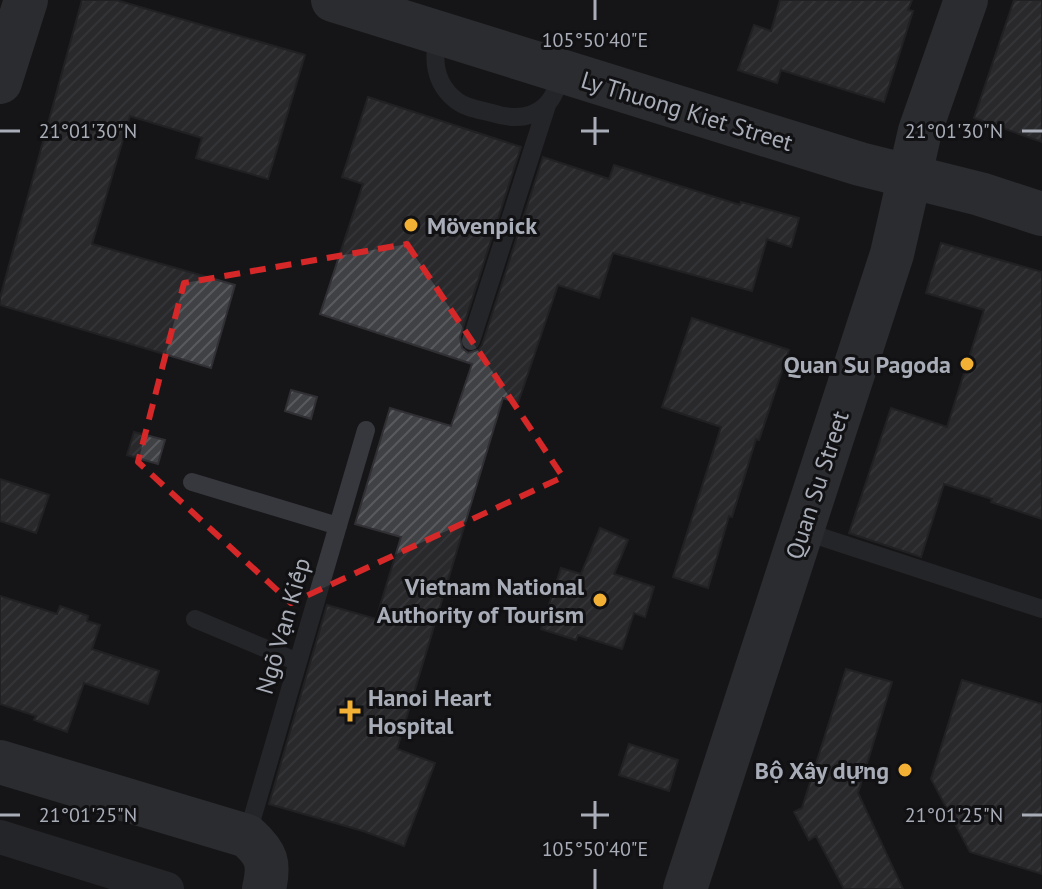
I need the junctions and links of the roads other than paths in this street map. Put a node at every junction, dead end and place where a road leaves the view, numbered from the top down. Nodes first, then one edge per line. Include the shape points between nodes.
1 (26, 0) edge
2 (333, 0) edge
3 (966, 0) edge
4 (439, 33) junction
5 (0, 82) edge
6 (554, 89) junction
7 (910, 177) junction
8 (1042, 214) edge
9 (471, 341) dead end
10 (366, 430) dead end
11 (192, 482) dead end
12 (338, 526) junction
13 (803, 531) junction
14 (1042, 609) edge
15 (195, 619) dead end
16 (298, 662) junction
17 (0, 762) edge
18 (0, 837) edge
19 (259, 862) edge
20 (167, 889) edge
21 (685, 889) edge

1 - 5 street
2 - 4 street, Ly Thuong Kiet Street
3 - 7 street, Quan Su Street via 920,131
4 - 6 street, Ly Thuong Kiet Street
4 - 6 lane via 436,67 459,103 514,119 538,111
6 - 7 street, Ly Thuong Kiet Street
6 - 9 lane
7 - 8 street, Ly Thuong Kiet Street
7 - 13 street, Quan Su Street via 892,254
10 - 12 lane, Ngõ Vạn Kiếp
11 - 12 lane
12 - 16 lane, Ngõ Vạn Kiếp
13 - 14 lane
13 - 21 street, Quan Su Street
15 - 16 lane
16 - 19 lane, Ngõ Vạn Kiếp
17 - 19 street
18 - 20 street

